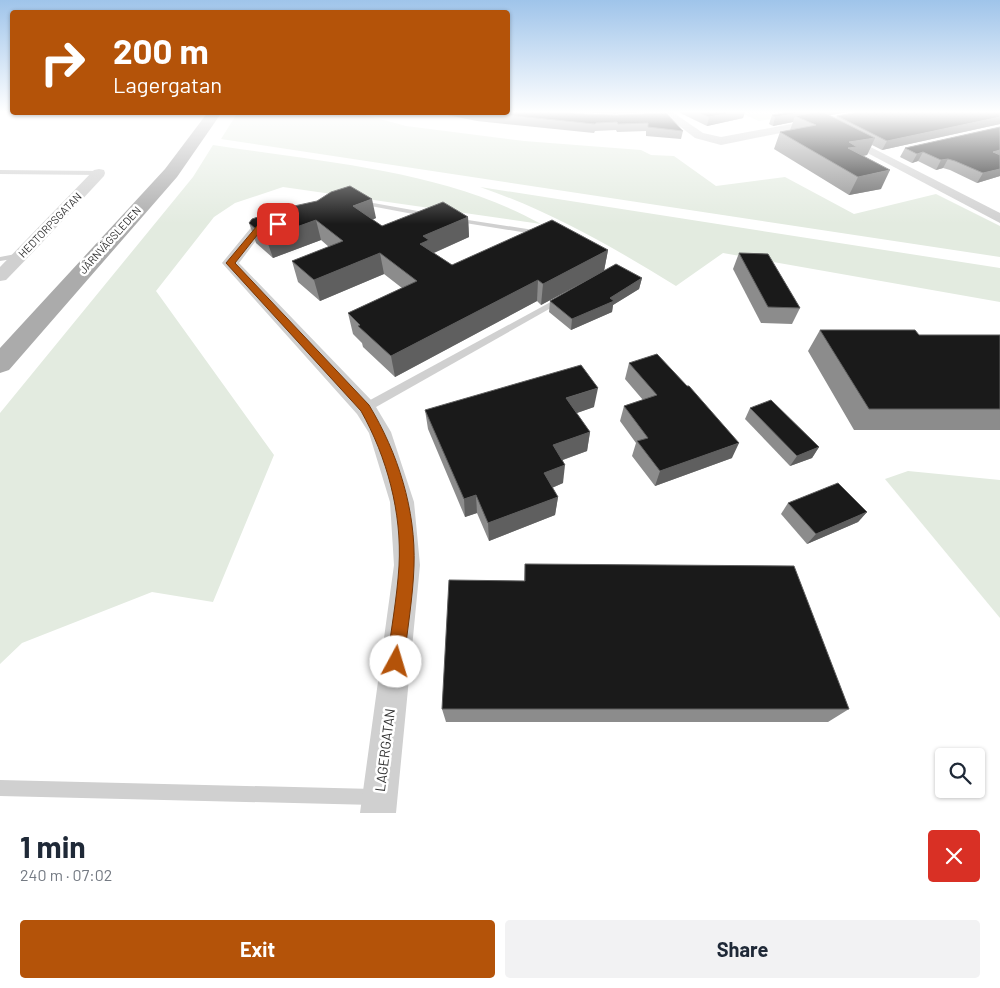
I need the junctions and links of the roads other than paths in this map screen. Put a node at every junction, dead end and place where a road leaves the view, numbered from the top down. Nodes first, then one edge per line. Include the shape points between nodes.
1 (189, 149) edge
2 (868, 149) edge
3 (895, 153) dead end
4 (881, 156) junction
5 (0, 172) edge
6 (99, 173) joint
7 (356, 202) edge
8 (1000, 219) edge
9 (296, 220) edge
10 (546, 234) edge
11 (22, 255) junction
12 (0, 259) edge
13 (0, 276) edge
14 (571, 294) edge
15 (0, 364) edge
16 (365, 408) junction
17 (0, 788) edge
18 (379, 805) edge

1 - 15 main road, JÄRNVÄGSLEDEN
2 - 4 street
3 - 4 street
4 - 8 street
5 - 6 lane
6 - 11 street, HEDTORPSGATAN
7 - 10 lane
9 - 16 street, LAGERGATAN via 259,227 230,263
11 - 12 lane
11 - 13 street, HEDTORPSGATAN
14 - 16 lane
16 - 18 street, LAGERGATAN via 380,432 402,502 406,565
17 - 18 lane

